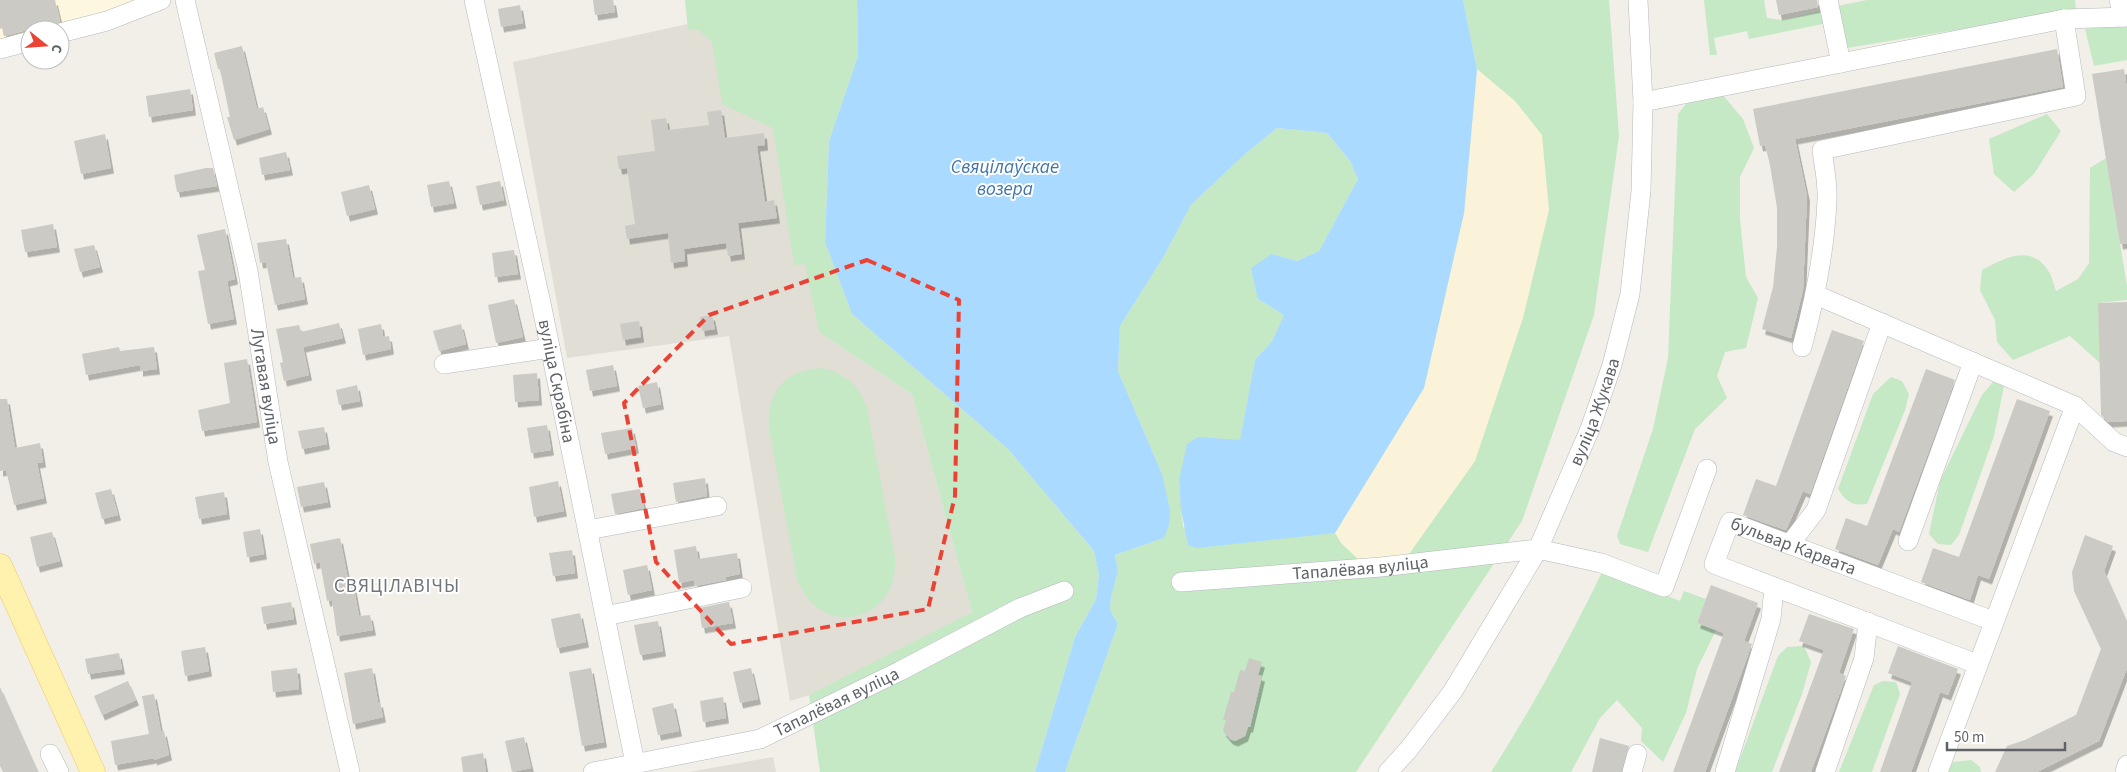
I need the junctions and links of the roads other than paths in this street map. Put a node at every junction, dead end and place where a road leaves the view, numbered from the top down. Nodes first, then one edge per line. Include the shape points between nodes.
1 (161, 0) edge
2 (186, 0) edge
3 (474, 0) edge
4 (1638, 0) edge
5 (1828, 0) edge
6 (2123, 11) edge
7 (2064, 19) junction
8 (70, 30) edge
9 (20, 44) edge
10 (0, 49) edge
11 (1842, 63) junction
12 (1642, 102) junction
13 (1816, 295) junction
14 (1882, 323) junction
15 (1802, 347) dead end
16 (550, 348) junction
17 (1973, 362) junction
18 (444, 364) dead end
19 (2075, 406) junction
20 (2127, 447) edge
21 (1707, 469) dead end
22 (717, 506) dead end
23 (588, 530) junction
24 (1908, 541) dead end
25 (1790, 544) junction
26 (1538, 549) junction
27 (0, 566) edge
28 (1182, 582) dead end
29 (1774, 587) junction
30 (742, 588) dead end
31 (1064, 591) dead end
32 (605, 616) junction
33 (1993, 621) junction
34 (1868, 622) junction
35 (1977, 664) junction
36 (50, 754) dead end
37 (635, 763) junction
38 (2127, 765) edge
39 (59, 772) edge
40 (93, 772) edge
41 (350, 772) edge
42 (593, 772) edge
43 (1388, 772) edge
44 (1725, 772) edge
45 (1825, 772) edge
46 (1938, 772) edge
47 (2124, 772) edge

1 - 8 street via 107,21
2 - 41 street, Лугавая вуліца via 248,271 278,462
3 - 16 street, вуліца Скрабіна
4 - 12 street, вуліца Жукава
5 - 11 street
6 - 7 street
7 - 11 street
7 - 13 street via 2076,96 1822,150 1827,198
9 - 10 street
11 - 12 street
12 - 26 street, вуліца Жукава via 1641,192 1630,294 1612,365 1590,429
13 - 14 street
13 - 15 street
14 - 17 street
14 - 25 street via 1816,510
16 - 18 street
16 - 23 street, вуліца Скрабіна
17 - 19 street
17 - 24 street
19 - 20 street via 2114,442
19 - 33 street
21 - 26 street, Тапалёвая вуліца via 1664,586 1601,563
22 - 23 street
23 - 32 street, вуліца Скрабіна
25 - 29 street, бульвар Карвата via 1730,522 1714,564
25 - 33 street, бульвар Карвата
26 - 28 street, Тапалёвая вуліца via 1381,567
26 - 43 street, вуліца Жукава via 1453,691
27 - 40 main road
29 - 34 street, бульвар Карвата
29 - 44 street via 1771,619
30 - 32 street
31 - 37 street, Тапалёвая вуліца via 1020,608 760,739
32 - 37 street, вуліца Скрабіна
33 - 35 street
34 - 35 street, бульвар Карвата
34 - 45 street via 1864,658
35 - 46 street
36 - 39 street
37 - 42 street, Тапалёвая вуліца
38 - 47 street

